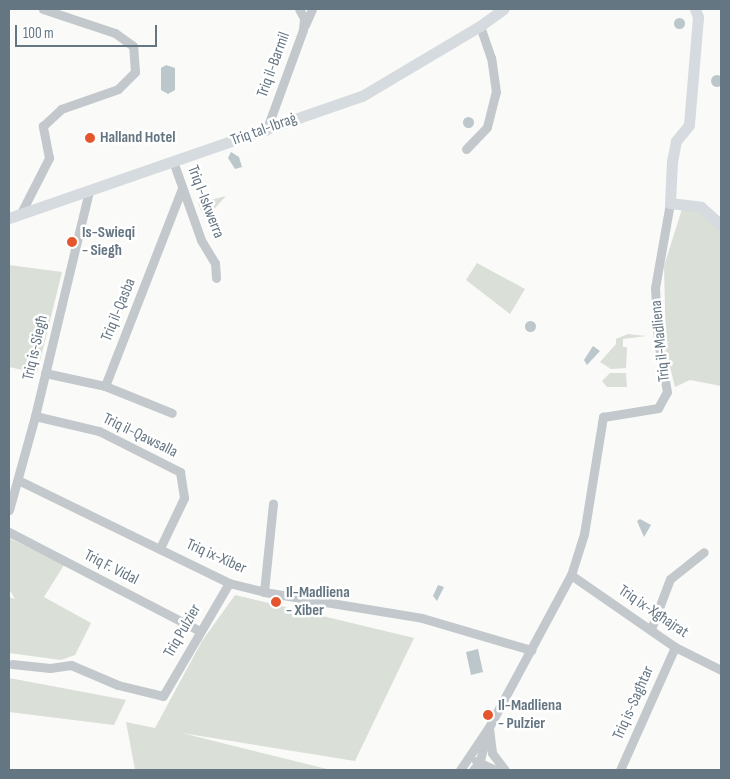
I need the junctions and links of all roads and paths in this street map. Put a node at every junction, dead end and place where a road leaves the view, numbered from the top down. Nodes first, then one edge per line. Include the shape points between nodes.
1 (43, 9) edge
2 (299, 9) edge
3 (312, 9) edge
4 (503, 9) edge
5 (695, 9) edge
6 (480, 26) junction
7 (303, 30) junction
8 (266, 131) junction
9 (466, 149) dead end
10 (174, 164) junction
11 (182, 189) junction
12 (89, 191) junction
13 (670, 203) junction
14 (21, 213) junction
15 (9, 218) edge
16 (721, 225) edge
17 (216, 278) dead end
18 (45, 373) junction
19 (104, 386) junction
20 (172, 413) dead end
21 (35, 416) junction
22 (18, 480) junction
23 (273, 503) dead end
24 (9, 510) edge
25 (9, 532) edge
26 (160, 548) junction
27 (704, 552) dead end
28 (571, 574) junction
29 (230, 583) junction
30 (264, 592) junction
31 (651, 629) junction
32 (200, 631) junction
33 (675, 647) junction
34 (531, 650) junction
35 (12, 664) dead end
36 (721, 670) edge
37 (489, 728) junction
38 (475, 760) edge
39 (497, 760) junction
40 (460, 770) edge
41 (495, 770) edge
42 (504, 770) edge
43 (620, 770) edge

1 - 14 street via 115,33 133,46 135,72 118,89 61,109 44,126 49,158
2 - 7 street, Triq il-Barmil
3 - 7 street
4 - 6 main road, Triq tal-Ibraġ
5 - 13 main road, Triq il-Madliena via 698,17 689,125 676,141
6 - 8 main road, Triq tal-Ibraġ via 362,96
6 - 9 street via 491,58 496,92 486,128
7 - 8 street, Triq il-Barmil
8 - 10 main road, Triq tal-Ibraġ
10 - 11 street, Triq l-Iskwerra
10 - 12 main road, Triq tal-Ibraġ
11 - 17 street, Triq l-Iskwerra via 201,240 215,263
11 - 19 street, Triq il-Qasba
12 - 14 main road, Triq tal-Ibraġ
12 - 18 street, Triq is-Siegħ
13 - 16 main road via 701,207
13 - 28 street, Triq il-Madliena via 655,288 658,341 666,392 658,408 603,417 584,534
14 - 15 main road, Triq tal-Ibraġ
18 - 19 street
18 - 21 street, Triq is-Siegħ
19 - 20 street
21 - 22 street, Triq is-Siegħ
21 - 26 street, Triq il-Qawsalla via 99,430 180,472 184,498
22 - 24 street, Triq is-Siegħ
22 - 26 street, Triq ix-Xiber
23 - 30 street
25 - 32 street, Triq F. Vidal
26 - 29 street, Triq ix-Xiber
27 - 31 street via 670,579
28 - 31 street, Triq ix-Xgħajrat
28 - 34 street, Triq il-Madliena
29 - 30 street, Triq ix-Xiber
29 - 32 street, Triq Pulzier
30 - 34 street, Triq ix-Xiber via 422,618
31 - 33 street, Triq ix-Xgħajrat
32 - 35 street, Triq Pulzier via 163,696 118,685 71,665 50,668
33 - 36 street, Triq ix-Xgħajrat
33 - 43 street, Triq is-Sagħtar
34 - 37 street, Triq il-Madliena
37 - 38 street, Triq il-Madliena
37 - 39 street via 492,753
38 - 39 street
38 - 40 street, Triq il-Madliena
38 - 41 street
39 - 42 street

